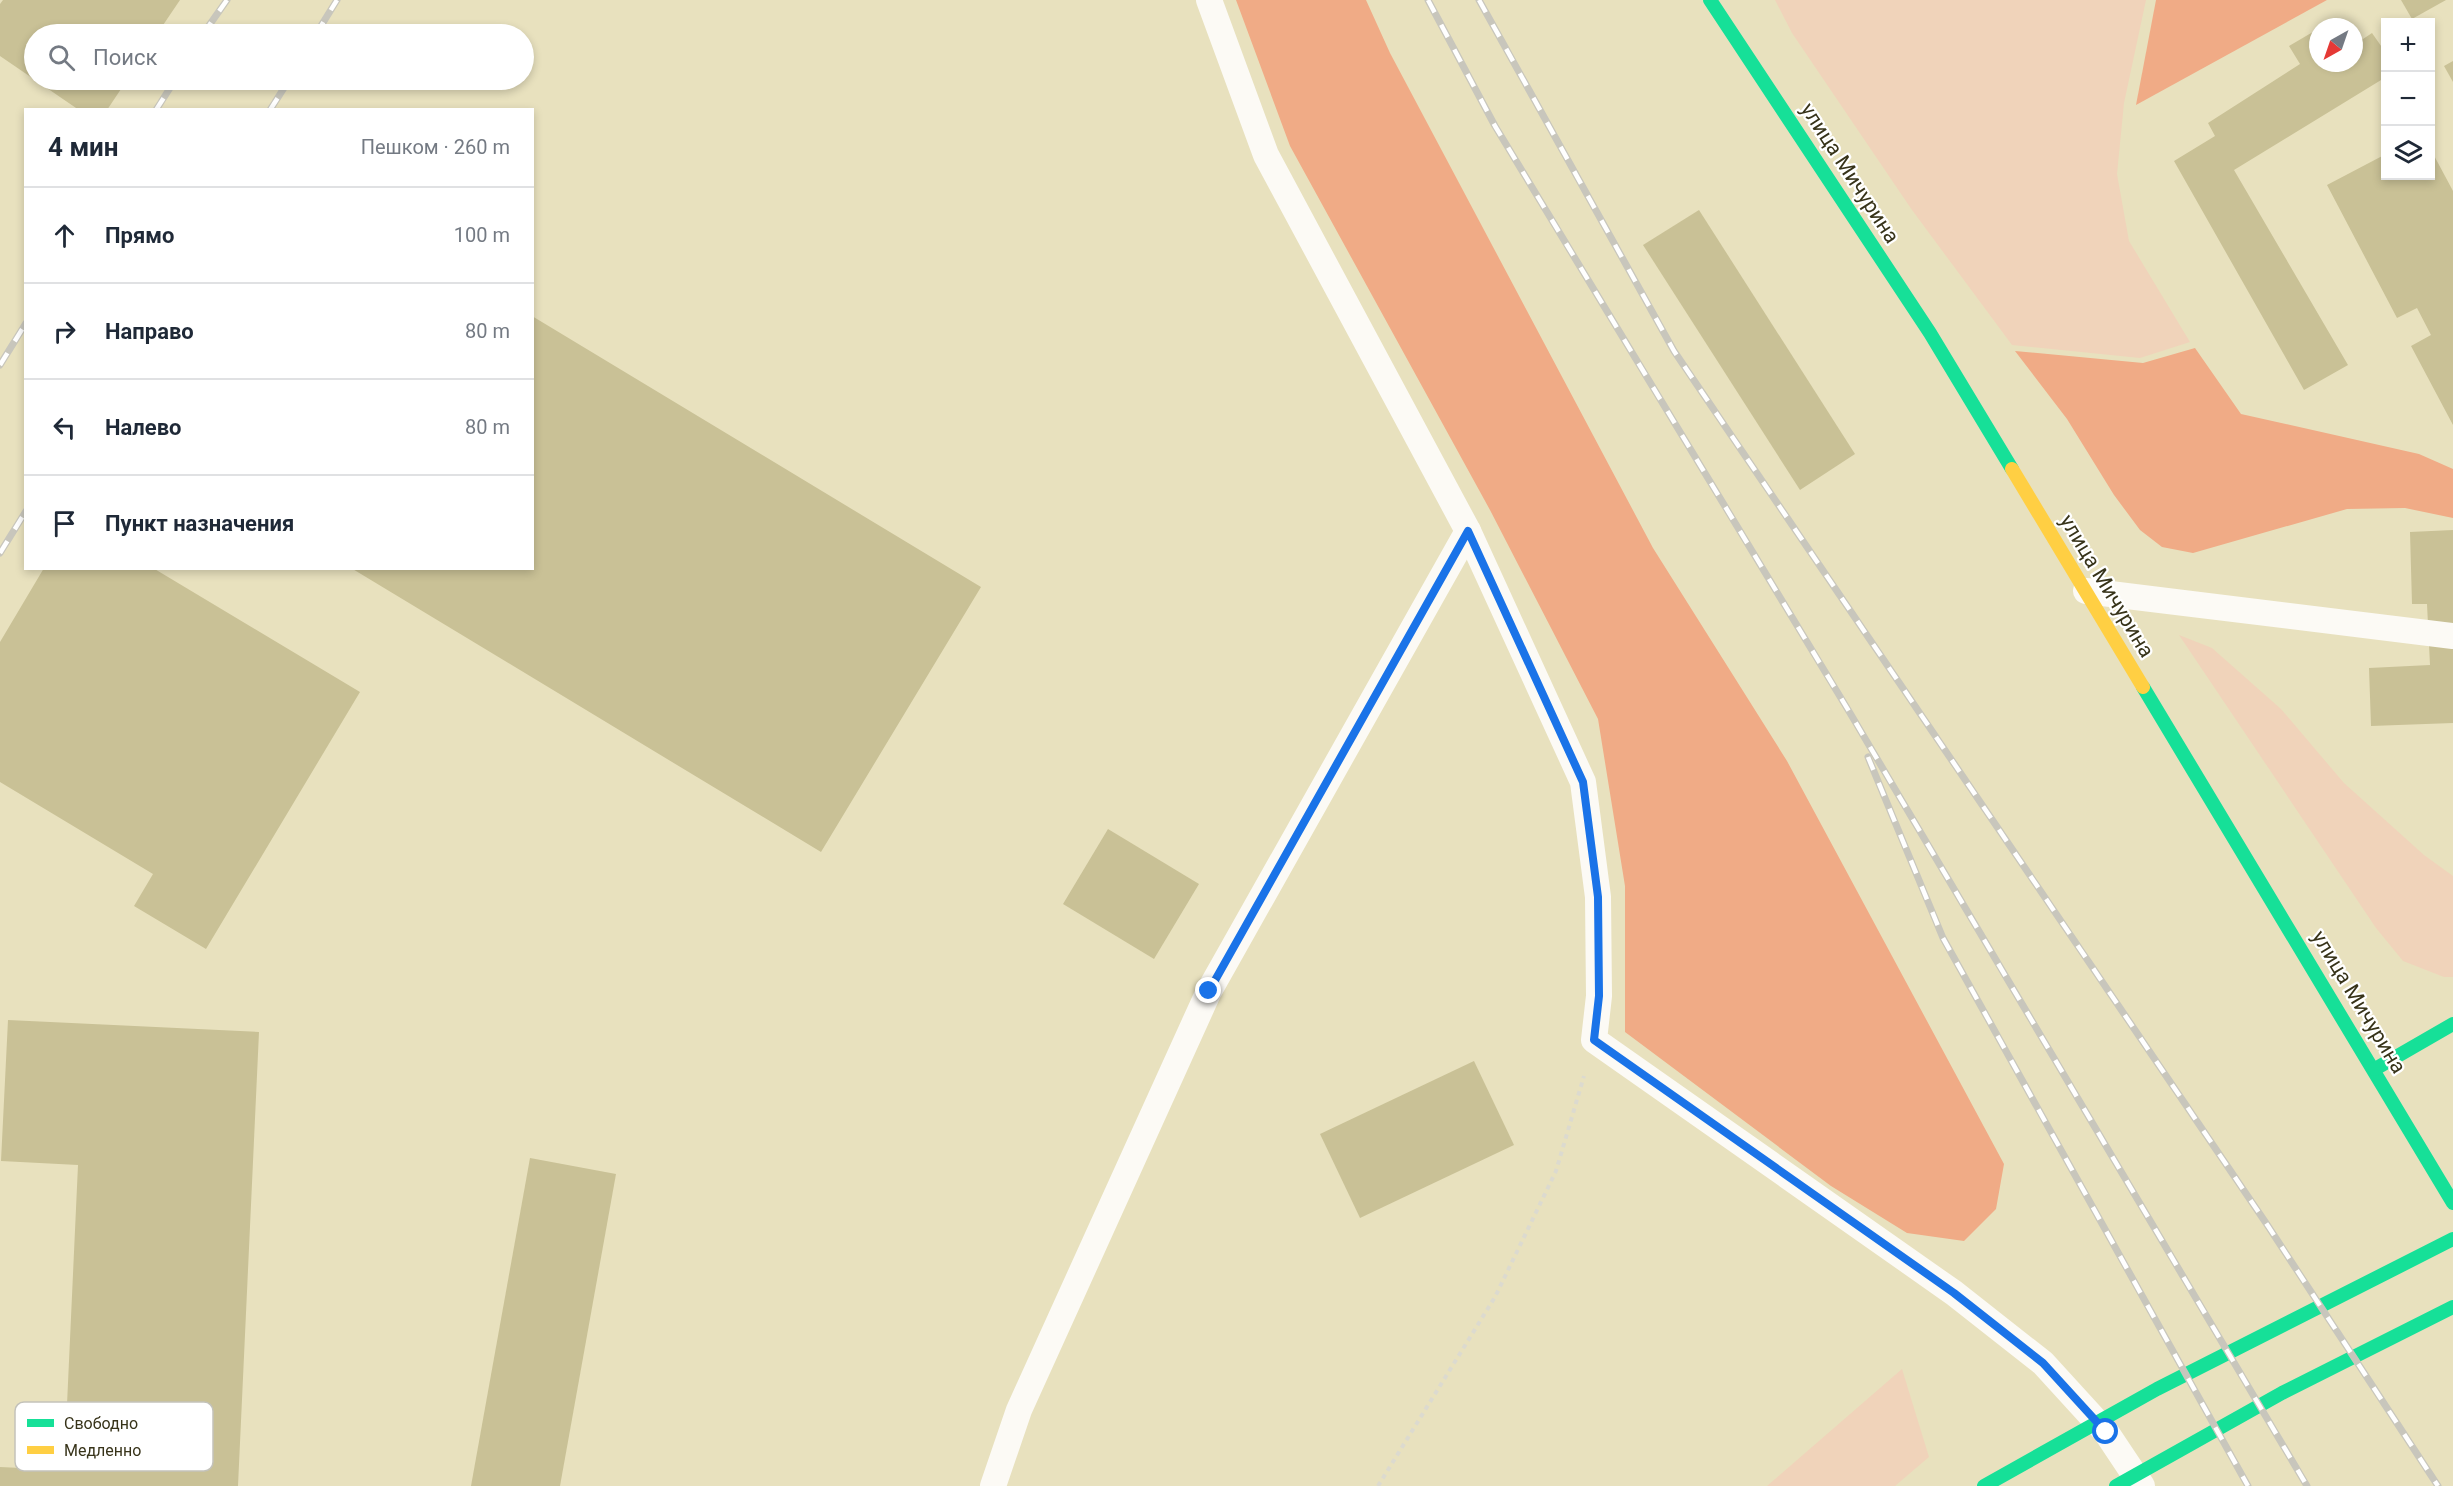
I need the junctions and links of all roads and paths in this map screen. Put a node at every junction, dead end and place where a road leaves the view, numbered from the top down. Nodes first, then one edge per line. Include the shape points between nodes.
1 (1209, 0) edge
2 (1710, 0) edge
3 (1468, 531) junction
4 (2086, 591) junction
5 (2453, 636) edge
6 (2453, 1024) edge
7 (1594, 1040) junction
8 (2375, 1069) junction
9 (2453, 1203) edge
10 (2453, 1239) edge
11 (2453, 1307) edge
12 (993, 1486) edge
13 (1378, 1486) edge
14 (1984, 1486) edge
15 (2115, 1486) edge
16 (2142, 1486) edge

1 - 3 lane via 1266,155
2 - 4 main road, улица Мичурина via 1930,333
3 - 7 lane via 1583,782 1598,897 1599,996
3 - 12 lane via 1209,991 1019,1410
4 - 5 lane
4 - 8 main road, улица Мичурина
6 - 8 main road
7 - 13 path via 1556,1171 1495,1297
7 - 16 lane via 1954,1293 2043,1363 2106,1432
8 - 9 main road, улица Мичурина
10 - 14 main road via 2157,1389
11 - 15 main road via 2188,1443

